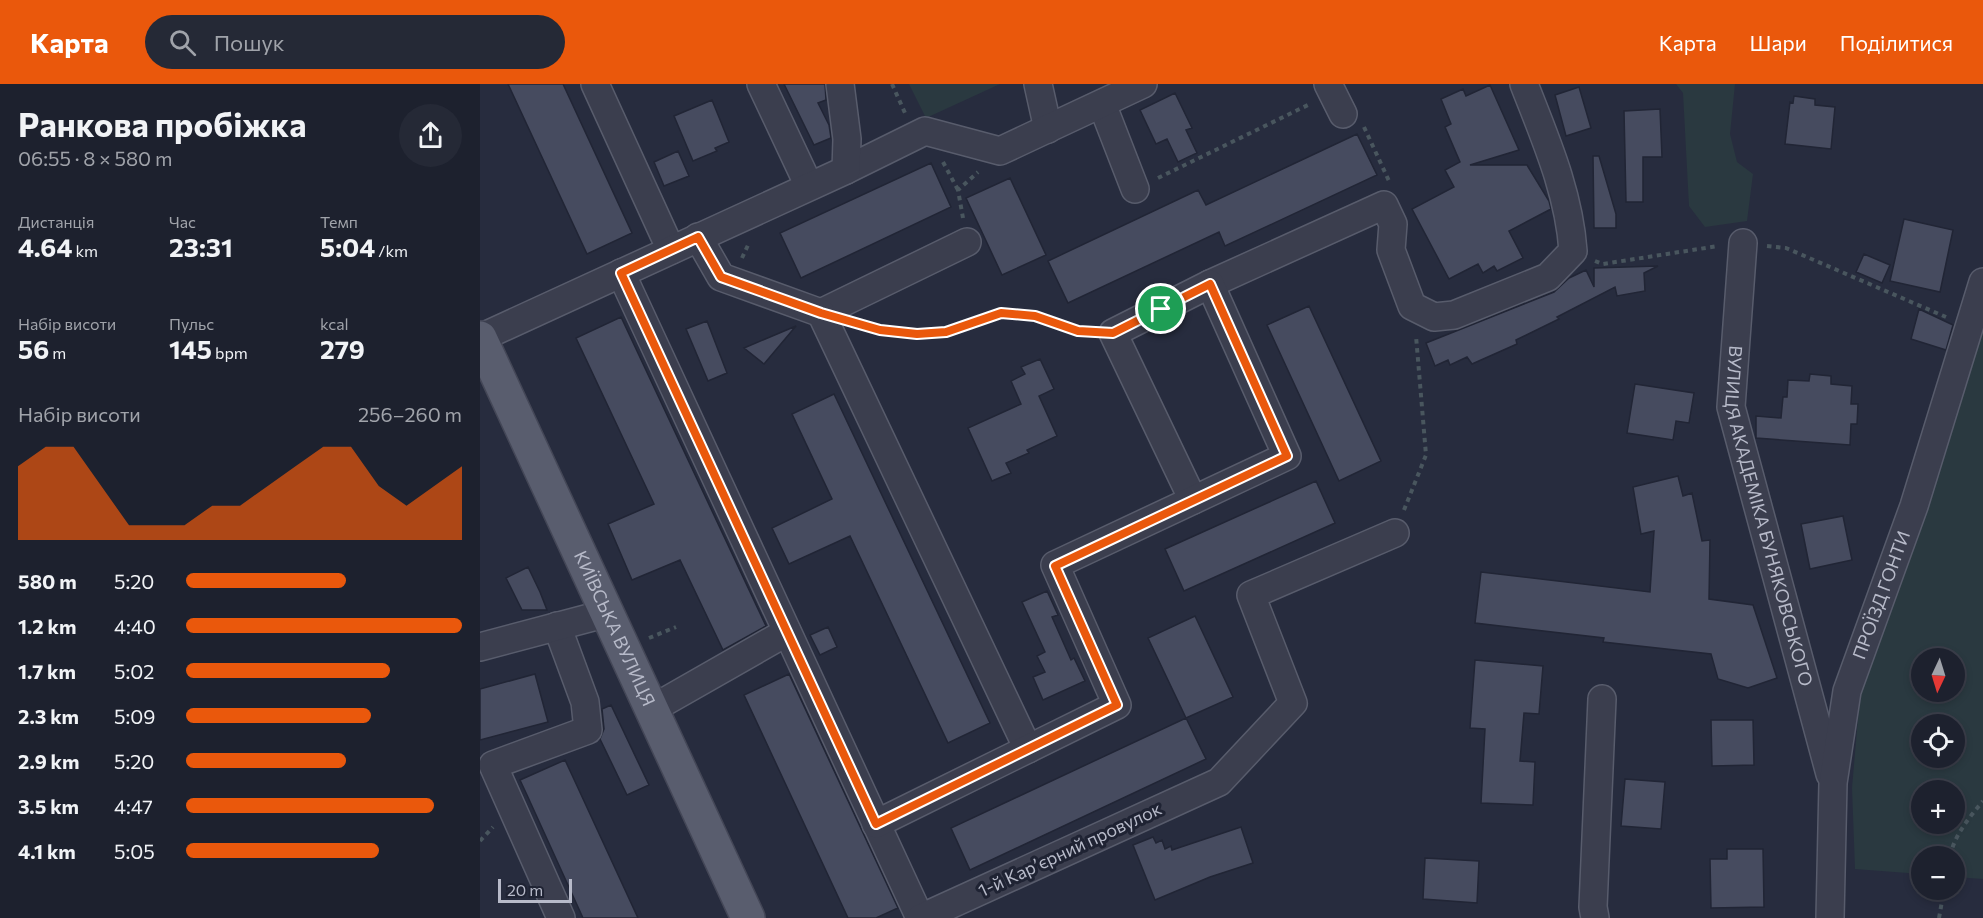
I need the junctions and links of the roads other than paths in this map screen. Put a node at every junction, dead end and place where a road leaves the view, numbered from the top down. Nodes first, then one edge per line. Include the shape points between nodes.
1 (595, 84) edge
2 (761, 84) edge
3 (840, 84) edge
4 (1038, 84) edge
5 (1143, 84) edge
6 (1524, 84) edge
7 (1102, 104) junction
8 (1048, 129) junction
9 (846, 170) junction
10 (809, 186) junction
11 (1136, 189) road end
12 (698, 237) junction
13 (967, 242) road end
14 (1743, 243) road end
15 (671, 250) junction
16 (621, 273) junction
17 (1983, 282) edge
18 (1210, 284) junction
19 (821, 313) junction
20 (480, 338) edge
21 (1193, 500) junction
22 (1395, 533) road end
23 (608, 613) junction
24 (557, 626) junction
25 (787, 632) junction
26 (480, 647) edge
27 (1602, 699) dead end
28 (652, 709) junction
29 (1028, 749) junction
30 (1833, 783) junction
31 (876, 824) junction
32 (561, 918) edge
33 (748, 918) edge
34 (921, 918) edge
35 (1595, 918) edge
36 (1830, 918) edge

1 - 15 street
2 - 10 street
3 - 9 street via 847,139
4 - 8 street
5 - 7 street
6 - 18 street via 1556,166 1573,251 1548,277 1454,315 1434,317 1412,306 1390,250 1393,224 1384,205
7 - 8 street
7 - 11 street
8 - 9 street via 1000,152 925,131
9 - 10 street
10 - 12 street
12 - 15 street
12 - 19 street via 721,277
13 - 19 street
14 - 30 street, ВУЛИЦЯ АКАДЕМІКА БУНЯКОВСЬКОГО via 1731,407
15 - 16 street
16 - 20 street
16 - 25 street
17 - 30 street, ПРОЇЗД ГОНТИ via 1914,506 1847,691
18 - 21 street via 1287,456
18 - 21 street via 1113,333
19 - 29 street
20 - 23 main road, КИЇВСЬКА ВУЛИЦЯ
21 - 29 street via 1055,566 1117,705
22 - 34 street, 1-й Карʼєрний провулок via 1251,595 1293,703 1219,782
23 - 24 street
23 - 28 main road, КИЇВСЬКА ВУЛИЦЯ
24 - 26 street
24 - 32 street via 585,702 588,730 493,765
25 - 28 street
25 - 31 street
27 - 35 street
28 - 33 main road, КИЇВСЬКА ВУЛИЦЯ
29 - 31 street
30 - 36 street, ПРОЇЗД ГОНТИ
31 - 34 street

